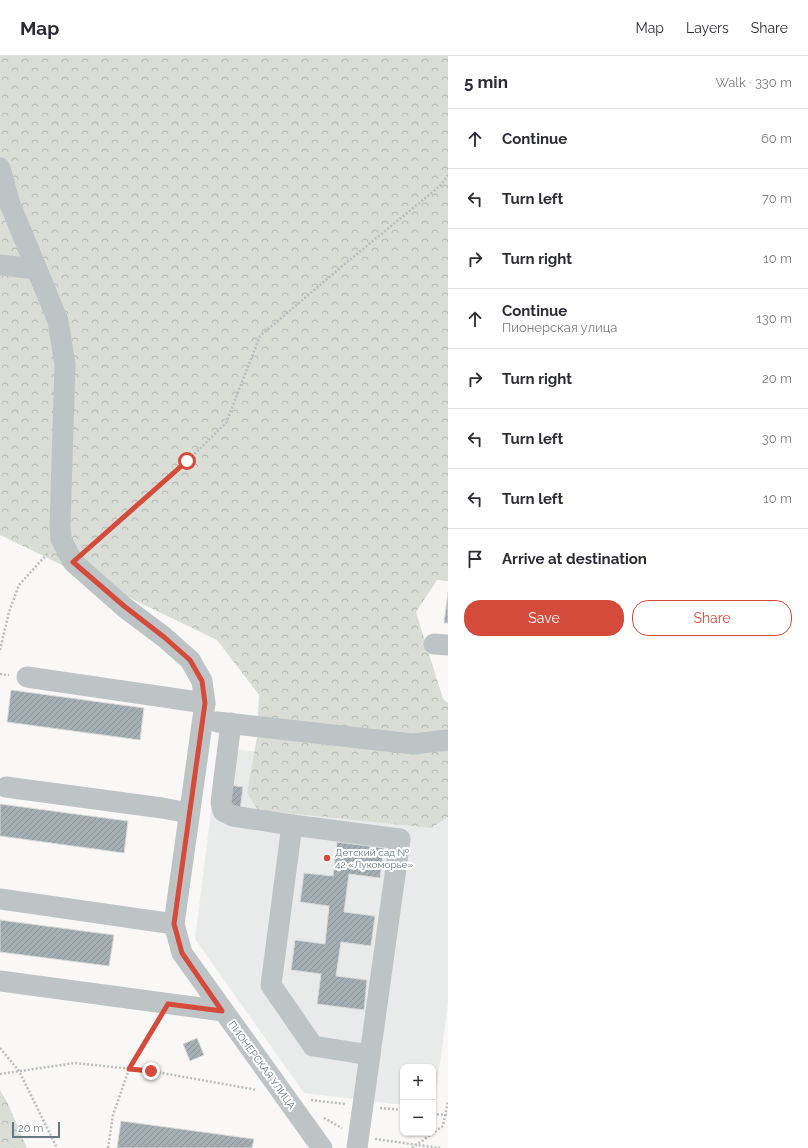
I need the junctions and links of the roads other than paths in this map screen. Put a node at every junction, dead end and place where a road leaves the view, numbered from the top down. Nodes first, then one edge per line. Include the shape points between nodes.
1 (0, 168) edge
2 (0, 265) edge
3 (36, 269) junction
4 (27, 677) dead end
5 (204, 712) junction
6 (231, 723) junction
7 (448, 740) edge
8 (6, 787) dead end
9 (189, 813) junction
10 (292, 825) junction
11 (0, 899) edge
12 (174, 924) junction
13 (0, 981) edge
14 (222, 1011) junction
15 (370, 1055) junction
16 (322, 1148) edge
17 (357, 1148) edge

1 - 3 street via 10,204
2 - 3 street
3 - 5 street, ПИОНЕРСКАЯ УЛИЦА via 58,321 65,365 61,539 73,562 190,660 202,681
4 - 5 street
5 - 6 street
5 - 9 street, ПИОНЕРСКАЯ УЛИЦА
6 - 7 street via 413,744
6 - 10 street via 221,802 223,811 234,816
8 - 9 street
9 - 12 street, ПИОНЕРСКАЯ УЛИЦА
10 - 15 street via 271,985 312,1046
10 - 15 street via 400,838
11 - 12 street
12 - 14 street, ПИОНЕРСКАЯ УЛИЦА via 182,953
13 - 14 street
14 - 16 street, ПИОНЕРСКАЯ УЛИЦА
15 - 17 street

